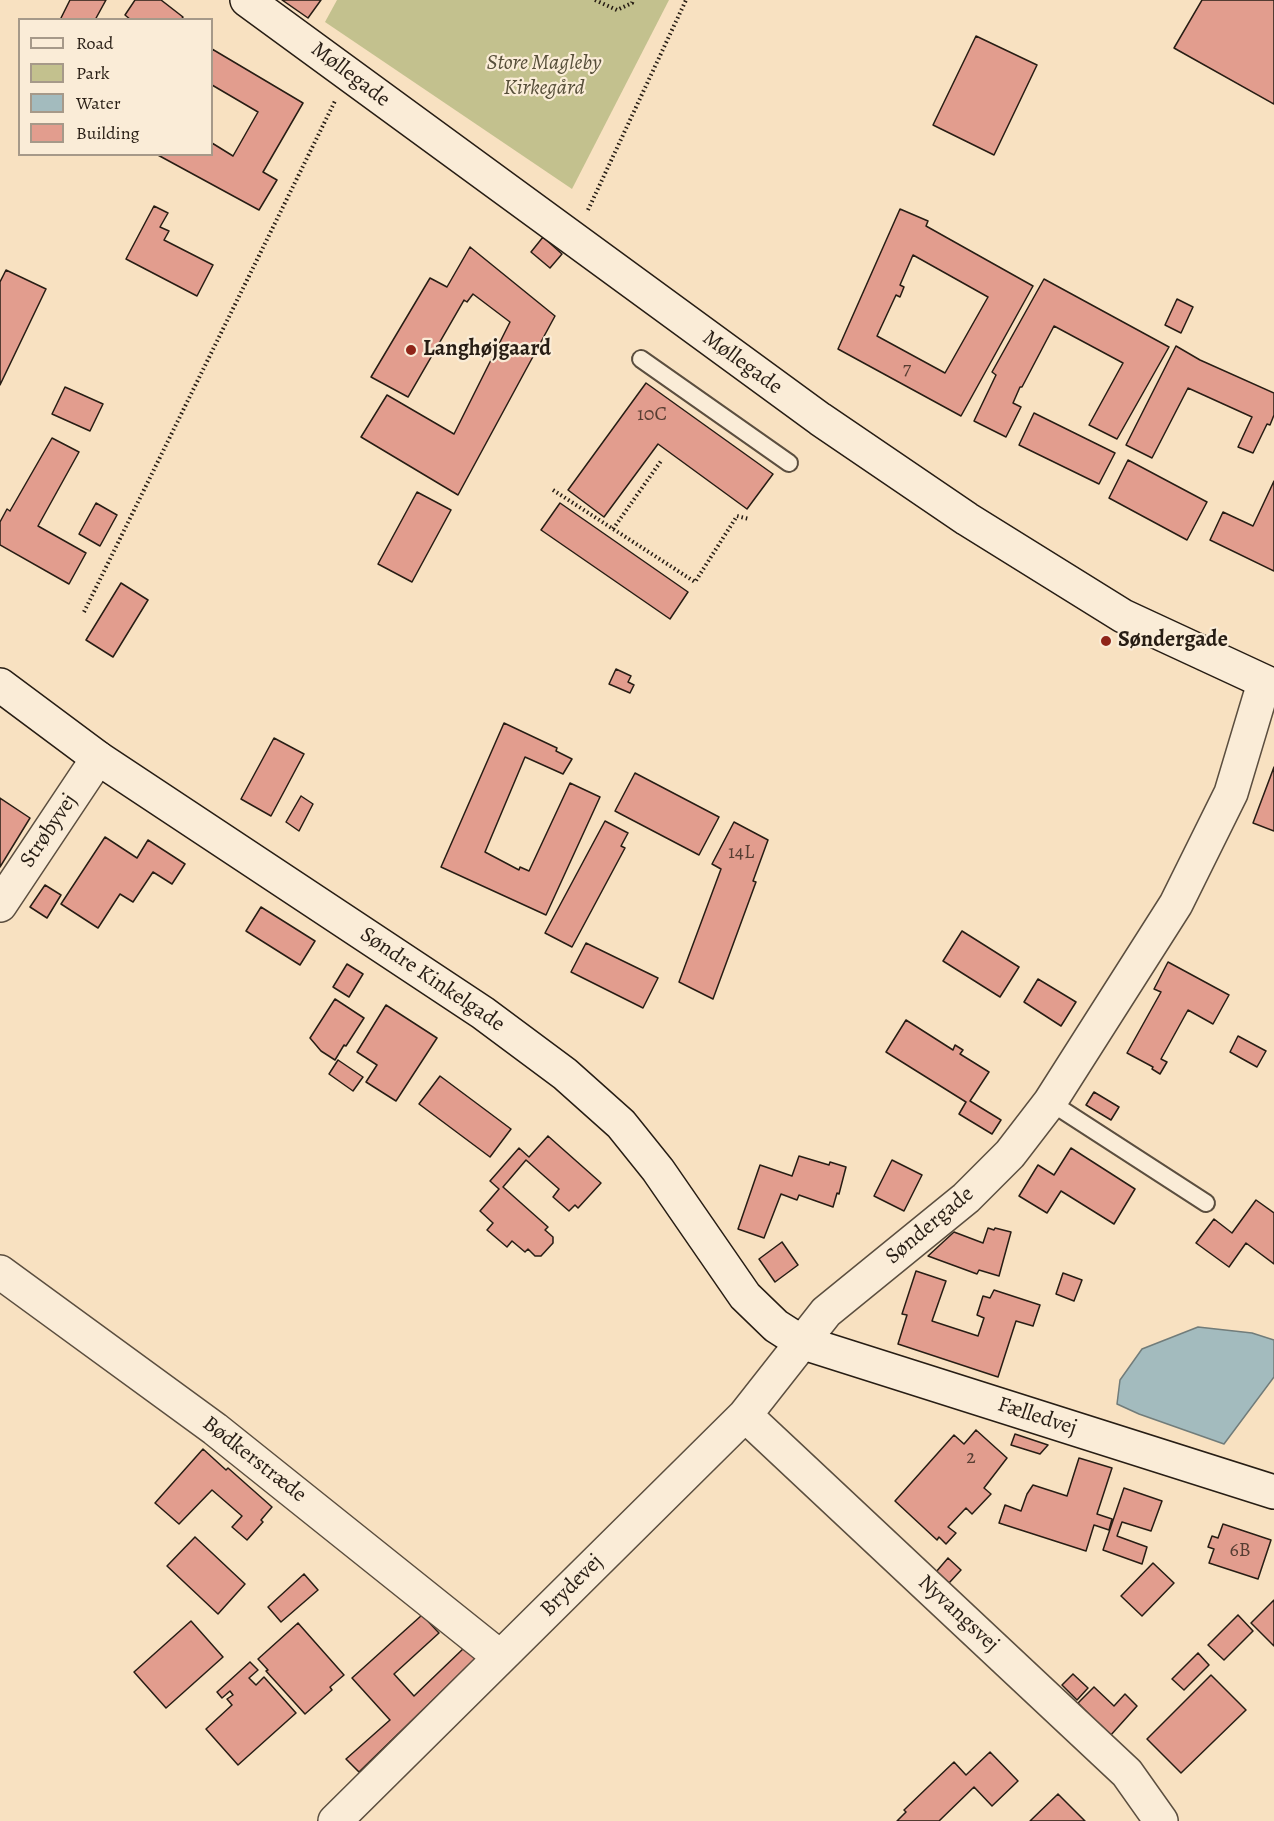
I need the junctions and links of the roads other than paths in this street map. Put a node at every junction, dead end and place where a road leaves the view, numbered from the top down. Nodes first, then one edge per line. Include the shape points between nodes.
1 (247, 0) edge
2 (641, 359) dead end
3 (789, 463) dead end
4 (0, 685) edge
5 (1269, 685) edge
6 (98, 758) junction
7 (0, 905) edge
8 (1050, 1102) junction
9 (1206, 1203) dead end
10 (0, 1272) edge
11 (801, 1342) junction
12 (745, 1415) junction
13 (1274, 1492) edge
14 (500, 1657) junction
15 (335, 1821) edge
16 (1161, 1821) edge

1 - 5 street, Møllegade via 820,419 967,519 1123,616
2 - 3 lane
4 - 6 street, Søndre Kinkelgade
5 - 8 street, Søndergade via 1232,793 1176,904
6 - 7 street, Strøbyvej
6 - 11 street, Søndre Kinkelgade via 483,1013 565,1074 621,1124 658,1170 745,1296 776,1326
8 - 9 lane
8 - 11 street, Søndergade via 1010,1154 966,1198 826,1312
10 - 14 street, Bødkerstræde via 215,1429
11 - 12 street, Brydevej
11 - 13 street, Fælledvej
12 - 14 street, Brydevej
12 - 16 street, Nyvangsvej via 1127,1773
14 - 15 street, Brydevej

